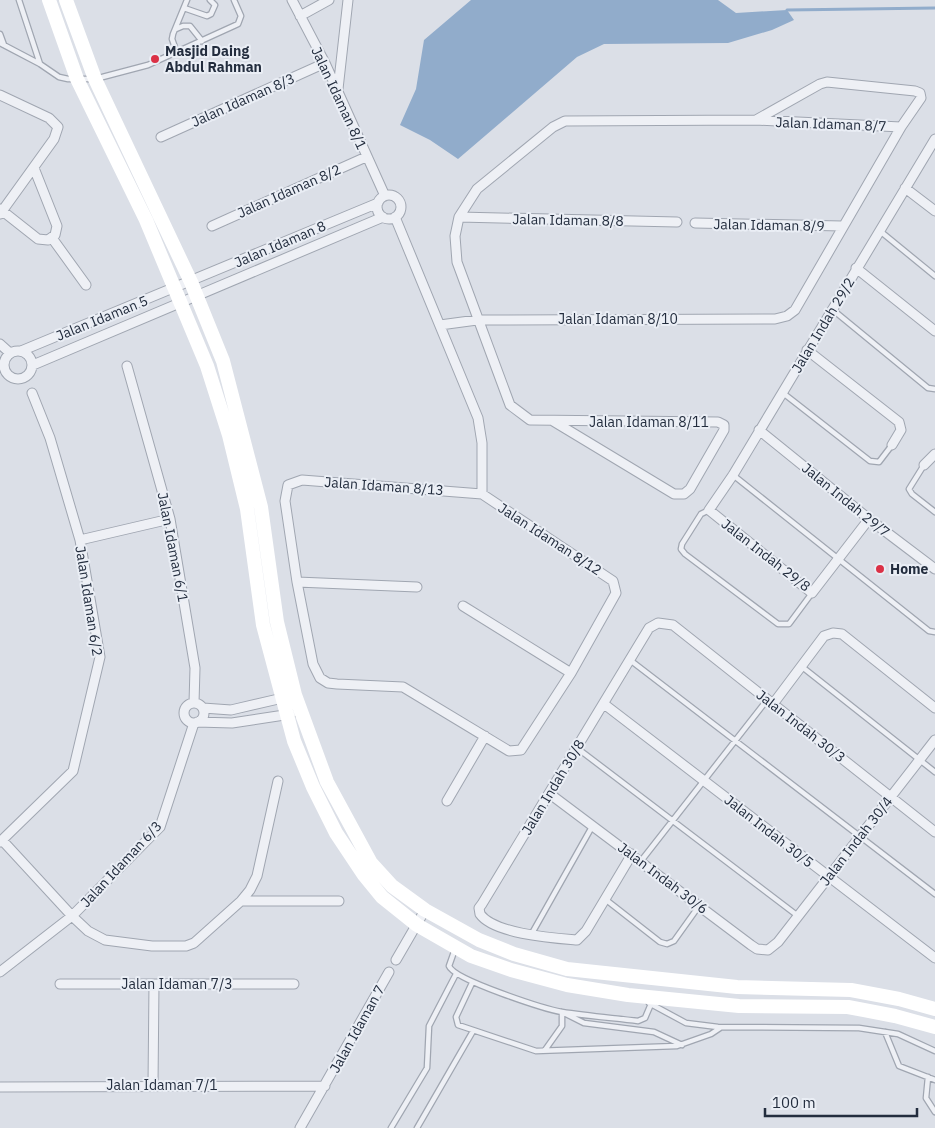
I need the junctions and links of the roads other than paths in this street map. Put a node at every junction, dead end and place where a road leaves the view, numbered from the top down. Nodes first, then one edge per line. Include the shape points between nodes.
1 (19, 0) edge
2 (49, 0) edge
3 (66, 0) edge
4 (187, 0) edge
5 (210, 0) edge
6 (234, 0) edge
7 (292, 0) edge
8 (329, 0) edge
9 (348, 0) edge
10 (184, 8) junction
11 (300, 16) junction
12 (176, 29) junction
13 (0, 34) edge
14 (202, 41) junction
15 (2, 44) edge
16 (177, 53) junction
17 (325, 63) junction
18 (40, 64) junction
19 (77, 79) junction
20 (95, 79) junction
21 (338, 91) junction
22 (0, 95) edge
23 (756, 120) junction
24 (901, 127) junction
25 (161, 137) dead end
26 (935, 138) edge
27 (932, 149) edge
28 (366, 157) junction
29 (34, 168) junction
30 (905, 188) junction
31 (385, 196) junction
32 (378, 203) junction
33 (1, 211) edge
34 (935, 211) edge
35 (382, 217) junction
36 (395, 217) junction
37 (459, 217) junction
38 (677, 222) dead end
39 (695, 223) dead end
40 (212, 226) dead end
41 (842, 226) junction
42 (879, 231) junction
43 (52, 238) junction
44 (288, 241) junction
45 (294, 254) junction
46 (856, 268) junction
47 (935, 276) edge
48 (183, 285) junction
49 (86, 286) dead end
50 (189, 299) junction
51 (832, 310) junction
52 (477, 320) junction
53 (440, 325) junction
54 (935, 331) edge
55 (0, 344) edge
56 (807, 350) junction
57 (21, 351) junction
58 (10, 354) junction
59 (33, 365) junction
60 (127, 366) dead end
61 (3, 372) edge
62 (935, 389) edge
63 (782, 392) junction
64 (32, 393) dead end
65 (553, 421) junction
66 (759, 430) junction
67 (892, 445) joint
68 (935, 454) edge
69 (924, 465) joint
70 (733, 475) junction
71 (482, 494) junction
72 (709, 510) junction
73 (935, 512) edge
74 (170, 519) junction
75 (869, 519) junction
76 (80, 540) junction
77 (839, 559) junction
78 (935, 569) edge
79 (297, 582) junction
80 (417, 587) dead end
81 (812, 593) junction
82 (463, 606) dead end
83 (665, 623) joint
84 (935, 632) edge
85 (630, 660) junction
86 (801, 666) junction
87 (571, 673) junction
88 (288, 697) junction
89 (194, 702) junction
90 (770, 702) junction
91 (604, 704) junction
92 (203, 708) junction
93 (935, 708) edge
94 (301, 712) junction
95 (286, 715) junction
96 (195, 722) junction
97 (485, 736) junction
98 (736, 740) junction
99 (935, 740) edge
100 (577, 748) junction
101 (920, 760) junction
102 (935, 772) edge
103 (278, 780) dead end
104 (704, 780) junction
105 (550, 794) junction
106 (890, 797) junction
107 (447, 801) dead end
108 (673, 821) junction
109 (594, 825) junction
110 (935, 832) edge
111 (859, 838) junction
112 (1, 841) edge
113 (632, 854) junction
114 (641, 861) junction
115 (829, 877) junction
116 (935, 894) edge
117 (605, 899) junction
118 (241, 900) junction
119 (339, 901) dead end
120 (699, 906) junction
121 (425, 910) junction
122 (72, 916) junction
123 (798, 916) junction
124 (416, 925) junction
125 (530, 935) junction
126 (778, 942) joint
127 (455, 947) junction
128 (935, 958) edge
129 (396, 960) dead end
130 (0, 972) edge
131 (389, 972) dead end
132 (456, 974) junction
133 (472, 983) junction
134 (60, 984) dead end
135 (154, 984) junction
136 (294, 984) dead end
137 (851, 990) junction
138 (615, 993) junction
139 (935, 999) edge
140 (651, 1004) junction
141 (935, 1009) edge
142 (561, 1012) junction
143 (721, 1027) junction
144 (935, 1027) edge
145 (473, 1031) junction
146 (885, 1032) junction
147 (682, 1045) junction
148 (545, 1050) junction
149 (935, 1051) edge
150 (928, 1077) junction
151 (935, 1080) edge
152 (154, 1085) junction
153 (325, 1086) junction
154 (0, 1087) edge
155 (935, 1112) edge
156 (300, 1128) edge
157 (391, 1128) edge
158 (417, 1128) edge

1 - 18 lane
2 - 19 main road
3 - 20 main road
4 - 10 lane
5 - 10 lane via 215,5 207,16
6 - 14 lane via 240,21
7 - 11 street, Jalan Idaman 8/1
8 - 11 street
9 - 21 street
10 - 12 lane
11 - 17 street, Jalan Idaman 8/1
12 - 14 lane via 190,26
12 - 16 lane via 172,39
13 - 15 lane
14 - 16 lane
15 - 18 lane
16 - 20 lane via 148,65
17 - 21 street, Jalan Idaman 8/1
17 - 25 street, Jalan Idaman 8/3
18 - 19 lane via 60,77
19 - 20 lane
19 - 48 main road via 146,220
20 - 48 main road
21 - 28 street, Jalan Idaman 8/1
22 - 29 street via 49,118 58,127
23 - 24 street, Jalan Idaman 8/7
23 - 24 street, Jalan Idaman 8/7 via 820,84 833,81 920,94 921,98
23 - 37 street, Jalan Idaman 8/7 via 565,121 553,127 477,189
24 - 41 street
26 - 27 street, Jalan Indah 29/2
27 - 30 street, Jalan Indah 29/2
28 - 31 street, Jalan Idaman 8/1
28 - 40 street, Jalan Idaman 8/2
29 - 33 street
29 - 43 street via 57,226
30 - 34 street
30 - 42 street, Jalan Indah 29/2
31 - 32 street
31 - 36 street via 399,200 401,208
32 - 35 street
32 - 44 street, Jalan Idaman 8
33 - 43 street via 38,239
35 - 36 street
35 - 45 street, Jalan Idaman 8
36 - 53 street
37 - 38 street, Jalan Idaman 8/8
37 - 52 street via 455,236 457,262
39 - 41 street, Jalan Idaman 8/9
41 - 52 street, Jalan Idaman 8/10 via 795,310 787,316 775,319
42 - 46 street, Jalan Indah 29/2
42 - 47 lane
43 - 49 street
44 - 45 street
44 - 48 street, Jalan Idaman 8
45 - 50 street, Jalan Idaman 8
46 - 51 street, Jalan Indah 29/2
46 - 54 street
48 - 50 main road
48 - 57 street, Jalan Idaman 5
50 - 59 street, Jalan Idaman 5
50 - 88 main road via 247,509 263,625
51 - 56 street, Jalan Indah 29/2
51 - 62 lane via 928,388
52 - 53 street, Jalan Idaman 8/10
52 - 65 street, Jalan Idaman 8/11 via 510,405 530,420
53 - 71 street via 478,418 482,443
55 - 58 street
56 - 63 street, Jalan Indah 29/2
56 - 67 street via 899,422 902,430
57 - 58 street
57 - 59 street via 30,356
58 - 61 street via 4,361
59 - 61 street via 29,374 21,379
60 - 74 street, Jalan Idaman 6/1
63 - 66 street, Jalan Indah 29/2
63 - 67 lane via 870,461 879,462
64 - 76 street, Jalan Idaman 6/2 via 50,438
65 - 65 street, Jalan Idaman 8/11 via 718,422 724,425 724,430 690,489 674,494
66 - 70 street, Jalan Indah 29/2
66 - 75 street, Jalan Indah 29/7
68 - 69 street
69 - 73 lane via 909,489
70 - 72 street, Jalan Indah 29/2
70 - 77 lane
71 - 79 street, Jalan Idaman 8/13 via 302,480 288,485 285,501
71 - 87 street, Jalan Idaman 8/12 via 613,581 616,587 616,593
72 - 81 street, Jalan Indah 29/8
72 - 81 lane via 701,514 682,544 685,554 778,624 789,624
74 - 76 street
74 - 89 street, Jalan Idaman 6/1 via 195,668
75 - 77 street, Jalan Indah 29/8
75 - 78 street, Jalan Indah 29/7
76 - 112 street, Jalan Idaman 6/2 via 100,657 73,771
77 - 81 street, Jalan Indah 29/8
77 - 84 lane via 929,631
79 - 80 street
79 - 97 street via 313,664 320,678 337,684 403,687
82 - 87 street
83 - 85 street, Jalan Indah 30/8 via 649,628
83 - 90 street, Jalan Indah 30/3 via 673,625
85 - 91 street, Jalan Indah 30/8
85 - 98 lane
86 - 90 street
86 - 93 street via 824,636 842,634
86 - 101 lane
87 - 97 street via 524,747 517,752 509,751
88 - 92 street via 231,710
88 - 94 main road
88 - 95 main road
89 - 92 street
89 - 96 street via 188,704 184,712 188,721
90 - 98 lane
90 - 106 street, Jalan Indah 30/3
91 - 100 street, Jalan Indah 30/8
91 - 104 street, Jalan Indah 30/5
92 - 96 street via 204,715
94 - 95 street
94 - 121 main road via 327,782 371,863 392,886
95 - 96 street via 232,723
95 - 124 main road via 313,787 336,833 382,897
96 - 122 street, Jalan Idaman 6/3 via 162,824
97 - 107 street
98 - 104 lane
98 - 111 lane
99 - 101 street, Jalan Indah 30/4
100 - 105 street, Jalan Indah 30/8
100 - 108 lane
101 - 102 lane
101 - 106 street, Jalan Indah 30/4
103 - 118 street via 257,876
104 - 108 lane
104 - 115 street, Jalan Indah 30/5
105 - 109 street, Jalan Indah 30/6
105 - 125 street, Jalan Indah 30/8 via 479,908 483,919 490,923
106 - 110 street, Jalan Indah 30/3
106 - 111 street, Jalan Indah 30/4
108 - 114 lane
108 - 123 lane
109 - 113 street, Jalan Indah 30/6
109 - 125 lane
111 - 115 street, Jalan Indah 30/4
111 - 116 lane
112 - 122 street
113 - 114 street, Jalan Indah 30/6
113 - 117 street
114 - 120 street, Jalan Indah 30/6
115 - 123 street, Jalan Indah 30/4
115 - 128 street, Jalan Indah 30/5
117 - 120 lane via 667,944 674,941
117 - 125 street via 577,940
118 - 119 street
118 - 122 street via 198,940 186,946 152,946 105,940 88,931
120 - 126 street, Jalan Indah 30/6 via 756,949 768,950
121 - 124 street
121 - 137 main road via 479,940 567,969 737,987
122 - 130 street, Jalan Idaman 6/3
123 - 126 street, Jalan Indah 30/4
124 - 127 main road
124 - 129 street
127 - 132 lane via 450,966
127 - 138 main road via 511,970 567,985
131 - 153 street, Jalan Idaman 7
132 - 133 lane
132 - 157 lane via 429,1026 427,1068
133 - 142 lane
133 - 145 lane via 455,1019 458,1025
134 - 135 street, Jalan Idaman 7/3
135 - 136 street, Jalan Idaman 7/3
135 - 152 street
137 - 139 main road via 884,989
137 - 141 main road
138 - 140 lane
138 - 144 main road via 738,1006 848,1007
140 - 142 lane via 645,1018 638,1021
140 - 143 lane via 686,1023
142 - 147 lane via 584,1023 654,1032
142 - 148 lane via 562,1026
143 - 146 lane via 859,1028
143 - 147 lane
145 - 148 lane via 528,1049
145 - 158 lane
146 - 149 lane via 898,1034
146 - 150 lane via 899,1066
147 - 148 lane
150 - 151 lane
150 - 155 lane via 926,1098
152 - 153 street, Jalan Idaman 7/1
152 - 154 street, Jalan Idaman 7/1
153 - 156 street, Jalan Idaman 7

